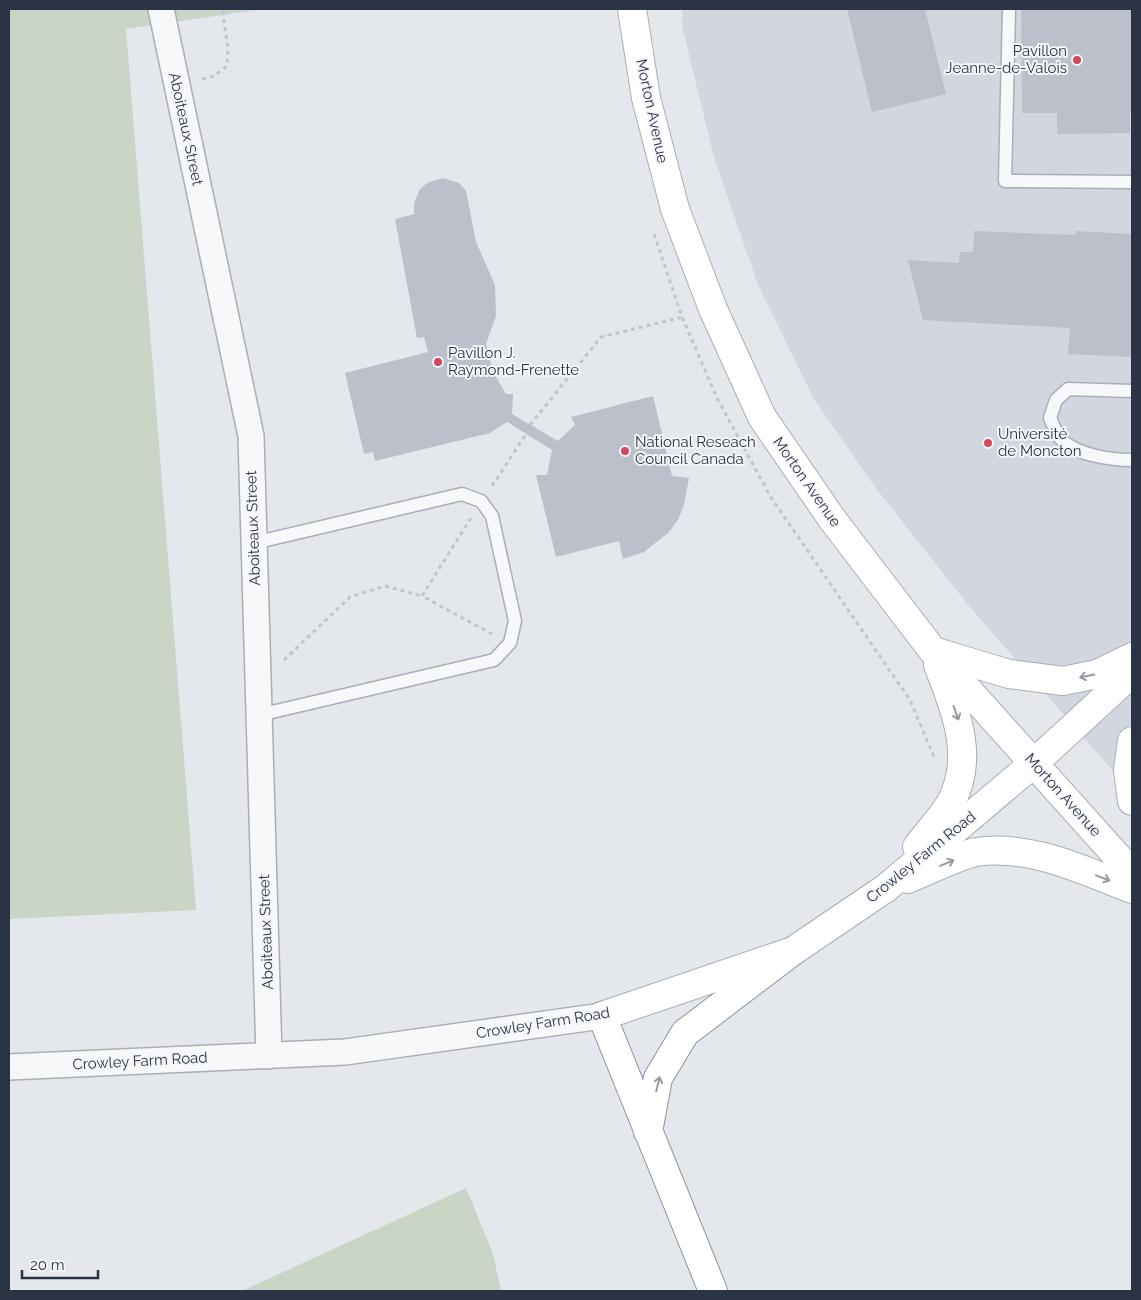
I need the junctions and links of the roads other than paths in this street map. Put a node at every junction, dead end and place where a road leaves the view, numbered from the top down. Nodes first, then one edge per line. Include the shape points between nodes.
1 (161, 9) edge
2 (632, 9) edge
3 (1009, 9) edge
4 (1132, 182) edge
5 (1132, 391) edge
6 (1132, 460) edge
7 (254, 543) junction
8 (933, 651) junction
9 (1132, 657) edge
10 (1132, 673) edge
11 (259, 715) junction
12 (1132, 741) edge
13 (1034, 763) junction
14 (1132, 801) edge
15 (1132, 873) edge
16 (886, 888) junction
17 (1132, 889) edge
18 (793, 951) junction
19 (602, 1016) junction
20 (269, 1056) junction
21 (9, 1067) edge
22 (648, 1132) junction
23 (713, 1291) edge

1 - 7 street, Aboiteaux Street via 251,436
2 - 8 main road, Morton Avenue via 646,98 676,210 713,309 762,417 832,518
3 - 4 lane via 1005,181
5 - 6 lane via 1068,389 1056,400 1050,418 1061,440 1085,453 1110,460
7 - 11 street, Aboiteaux Street
7 - 11 lane via 462,494 481,501 492,516 515,621 510,643 494,660
9 -> 8 main road via 1098,674 1063,680 1009,674
8 - 13 main road, Morton Avenue
8 -> 16 main road via 960,724 962,766 950,804
10 - 13 main road, Crowley Farm Road
11 - 20 street, Aboiteaux Street
12 - 14 main road via 1128,770
13 - 15 main road, Morton Avenue
13 - 16 main road, Crowley Farm Road
16 -> 17 main road via 976,852 1020,852 1056,860
16 - 18 main road, Crowley Farm Road
18 - 19 main road, Crowley Farm Road
22 -> 18 main road via 658,1078 685,1033
19 - 20 street, Crowley Farm Road via 345,1052
19 - 22 main road
20 - 21 street, Crowley Farm Road
22 - 23 main road

